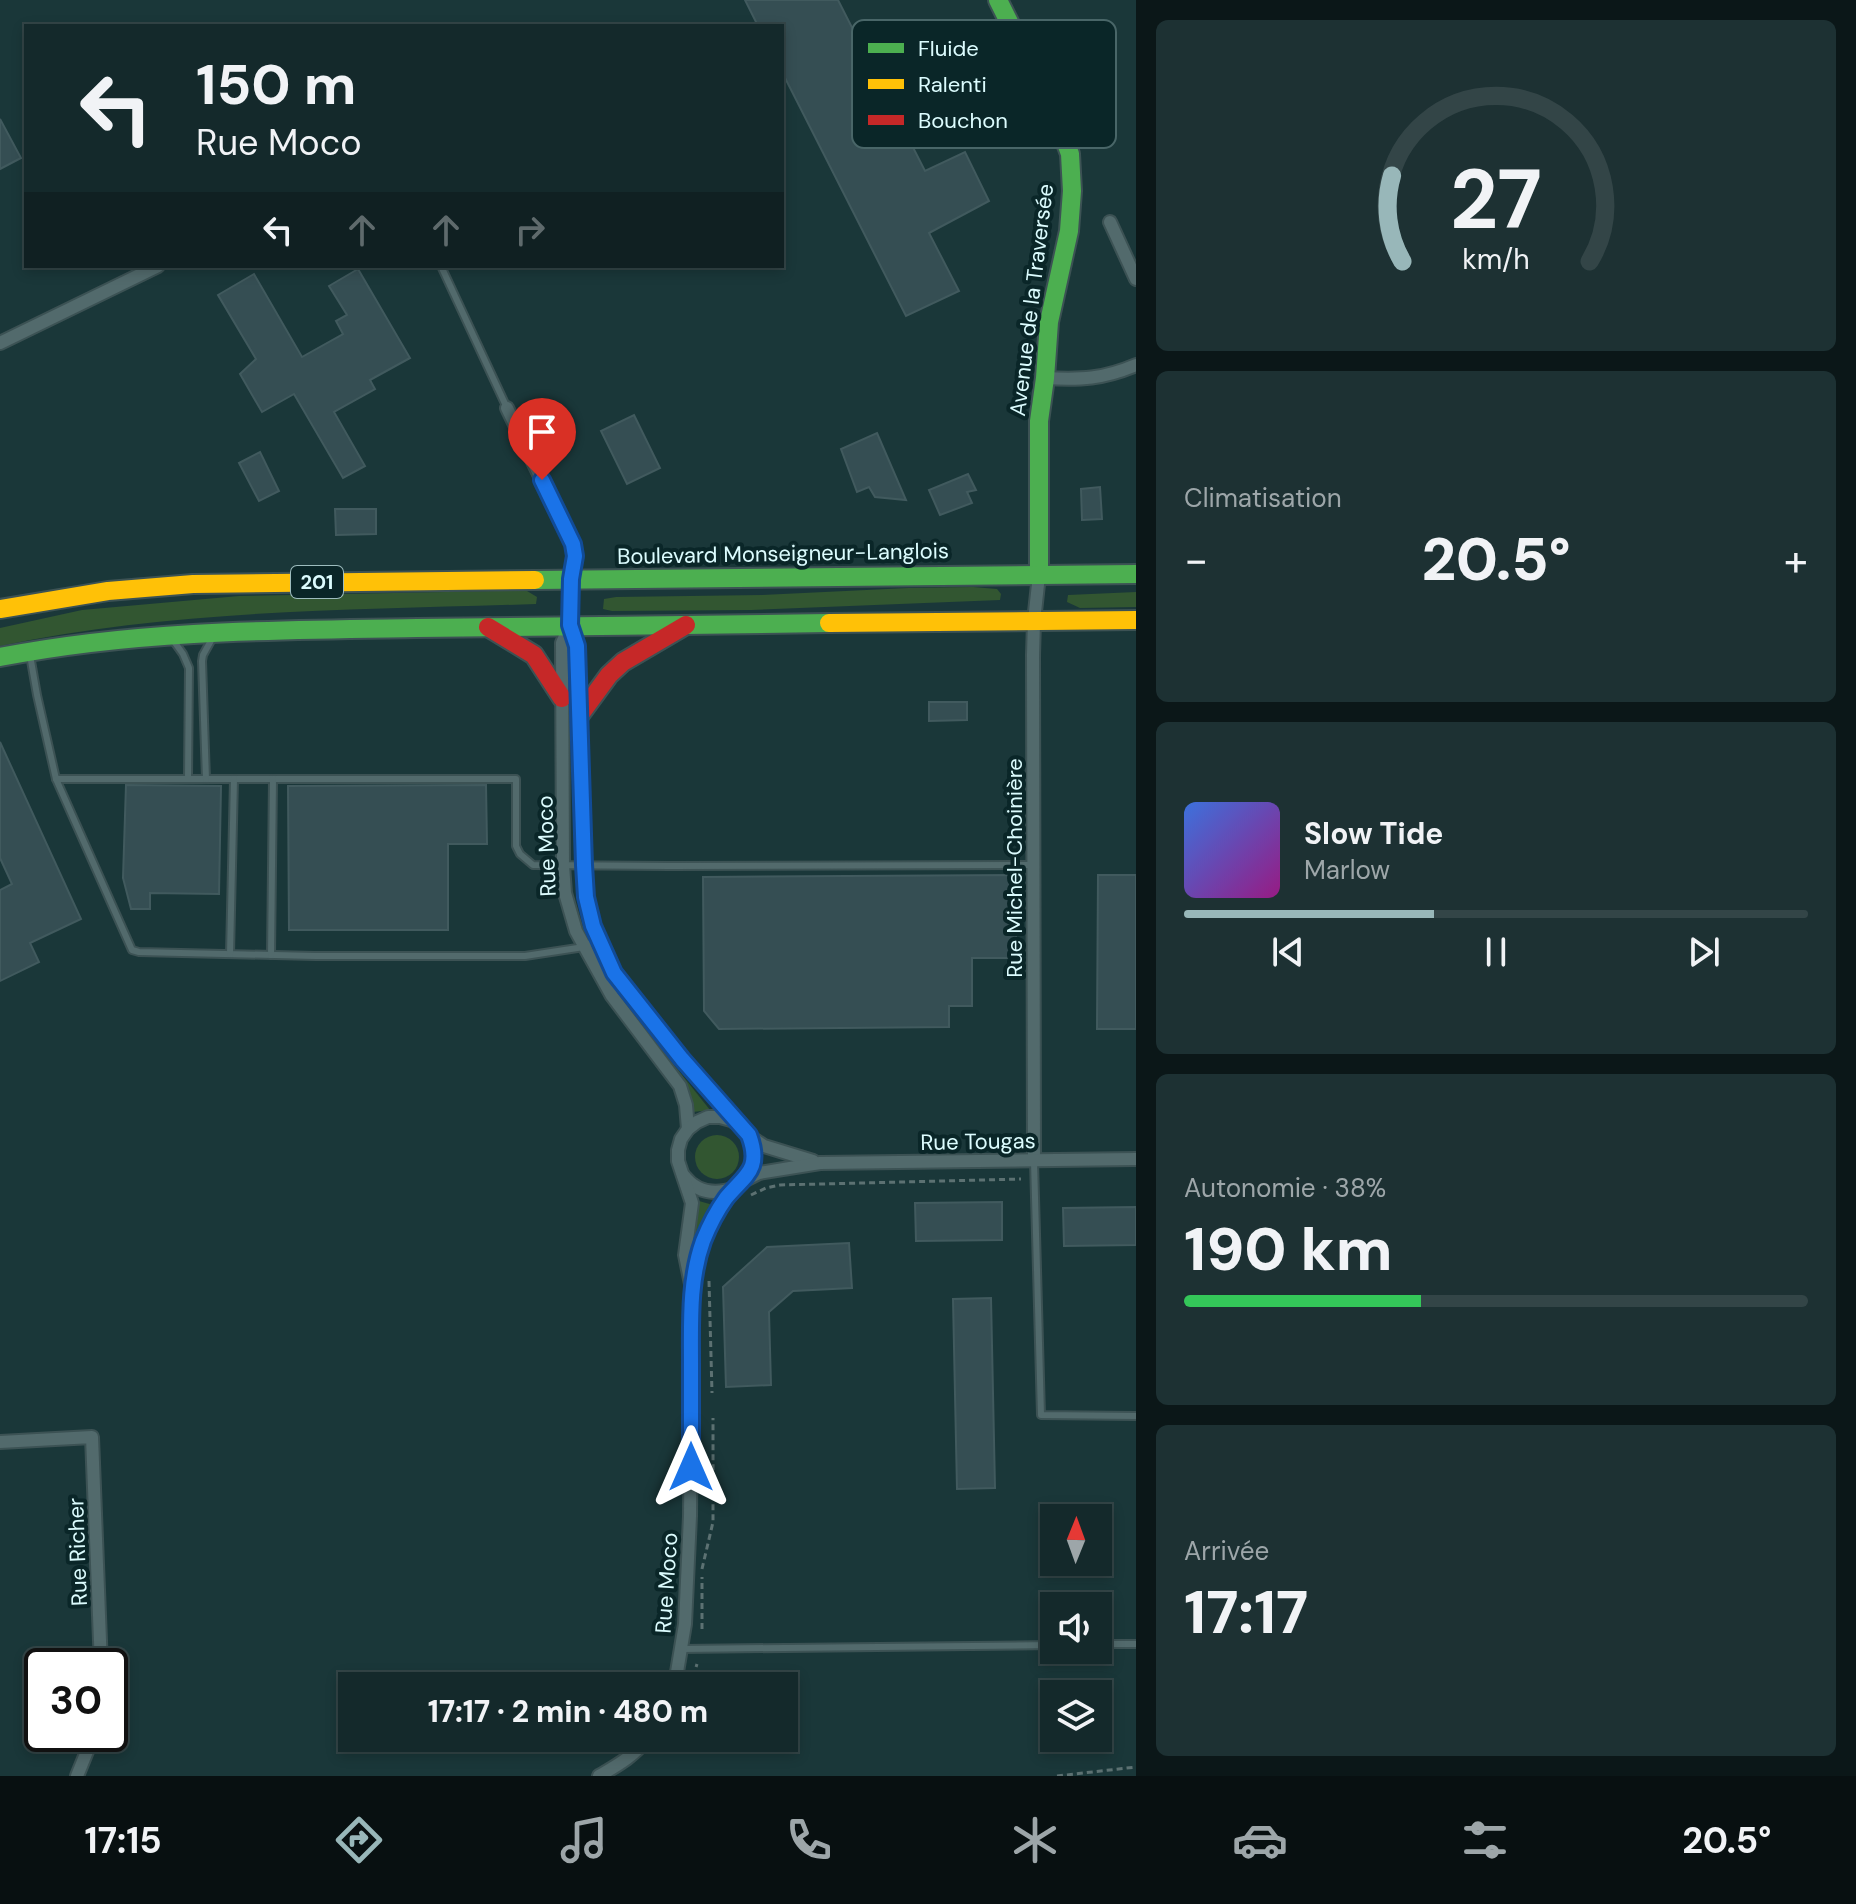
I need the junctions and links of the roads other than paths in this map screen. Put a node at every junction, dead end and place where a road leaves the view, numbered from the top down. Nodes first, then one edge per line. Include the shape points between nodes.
1 (998, 0) edge
2 (1008, 20) edge
3 (1068, 148) edge
4 (1110, 222) dead end
5 (154, 268) edge
6 (442, 268) edge
7 (1136, 279) edge
8 (0, 343) edge
9 (1136, 365) edge
10 (1045, 378) junction
11 (507, 408) joint
12 (1136, 574) edge
13 (1039, 575) junction
14 (571, 579) junction
15 (0, 609) edge
16 (1136, 620) edge
17 (1034, 621) junction
18 (570, 625) junction
19 (687, 625) junction
20 (487, 626) junction
21 (217, 631) junction
22 (169, 634) junction
23 (29, 651) junction
24 (0, 657) edge
25 (562, 698) junction
26 (579, 716) junction
27 (56, 779) junction
28 (188, 779) junction
29 (206, 779) junction
30 (234, 779) junction
31 (273, 779) junction
32 (563, 865) junction
33 (584, 865) junction
34 (1034, 865) junction
35 (598, 938) junction
36 (584, 947) junction
37 (230, 954) junction
38 (271, 955) junction
39 (688, 1129) junction
40 (745, 1131) junction
41 (1136, 1159) edge
42 (1034, 1161) junction
43 (820, 1163) junction
44 (682, 1172) junction
45 (740, 1184) junction
46 (692, 1289) junction
47 (1136, 1416) edge
48 (0, 1442) edge
49 (1112, 1644) edge
50 (1136, 1644) edge
51 (1040, 1645) edge
52 (100, 1648) edge
53 (681, 1649) junction
54 (676, 1672) edge
55 (87, 1752) edge
56 (634, 1752) edge
57 (77, 1776) edge
58 (599, 1776) edge

1 - 2 main road, Avenue de la Traversée
3 - 10 main road, Avenue de la Traversée via 1069,231 1049,322
4 - 7 street
5 - 8 street
6 - 11 lane
9 - 10 street via 1104,377
10 - 13 main road, Avenue de la Traversée via 1039,421
11 - 14 street, Rue Moco via 571,538
12 - 13 main road, Boulevard Monseigneur-Langlois / 201
13 - 14 main road, Boulevard Monseigneur-Langlois / 201
13 - 17 street, Rue Michel-Choinière
14 - 15 main road, Boulevard Monseigneur-Langlois / 201 via 193,584
14 - 18 street, Rue Moco
16 - 17 main road, 201
17 - 19 main road, 201
17 - 34 street, Rue Michel-Choinière
18 - 19 main road, 201
18 - 20 main road, 201
18 - 25 street, Rue Moco via 562,643
18 - 26 street, Rue Moco via 577,646
19 - 26 main road via 615,668
20 - 21 main road, 201
20 - 25 main road via 534,655
21 - 22 main road, 201
21 - 29 lane via 202,661
22 - 23 main road, 201
22 - 28 lane via 189,668
23 - 24 main road, 201
23 - 27 lane
25 - 32 street, Rue Moco
26 - 33 street, Rue Moco
27 - 28 lane
27 - 37 lane via 132,950
28 - 29 lane
29 - 30 lane
30 - 31 lane
30 - 37 lane
31 - 32 lane via 516,779 520,854 533,865
31 - 38 lane
32 - 33 lane
32 - 36 street, Rue Moco via 570,914
33 - 34 lane
33 - 35 street, Rue Moco via 586,897
34 - 42 street, Rue Michel-Choinière
35 - 36 lane
35 - 40 street, Rue Moco via 614,973
36 - 38 lane via 525,956
36 - 39 street, Rue Moco via 612,996 680,1086
37 - 38 lane
39 - 40 street via 708,1117 720,1117
39 - 44 street, Rue Moco via 678,1150
40 - 43 street, Rue Tougas via 764,1146
40 - 45 street, Rue Moco via 754,1158
41 - 42 street, Rue Tougas
42 - 43 street, Rue Tougas
42 - 47 lane via 1041,1415
43 - 45 street, Rue Tougas via 759,1173
44 - 45 street via 711,1193
44 - 46 street, Rue Moco via 692,1203 685,1255
45 - 46 street, Rue Moco via 711,1222
46 - 53 street, Rue Moco via 690,1516
48 - 52 street, Rue Richer via 92,1437
49 - 50 lane
51 - 53 lane
53 - 54 street, Rue Moco
55 - 57 street
56 - 58 street

